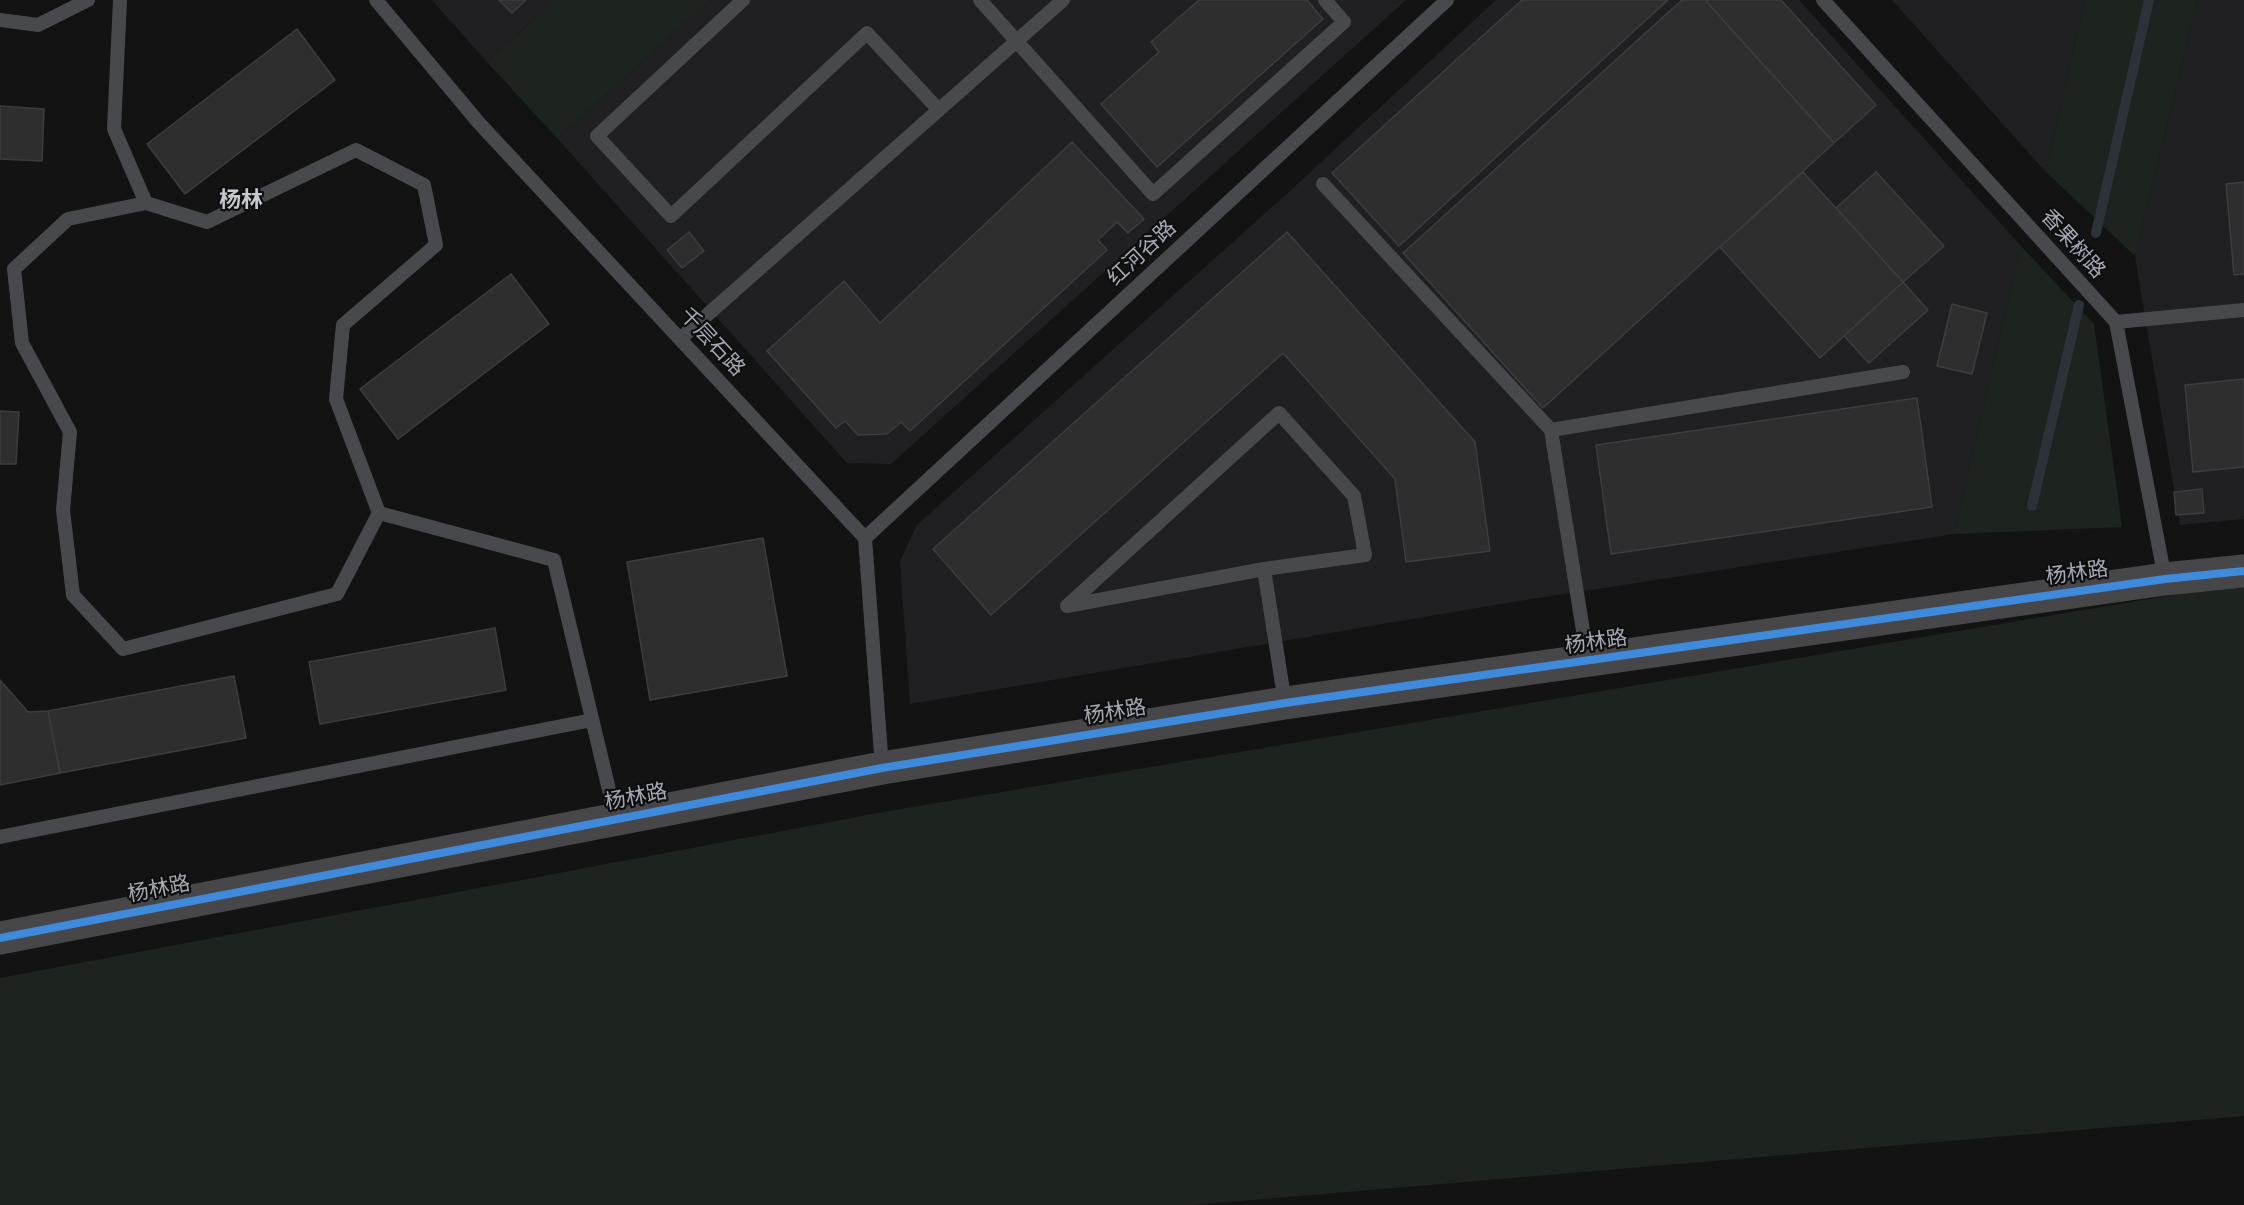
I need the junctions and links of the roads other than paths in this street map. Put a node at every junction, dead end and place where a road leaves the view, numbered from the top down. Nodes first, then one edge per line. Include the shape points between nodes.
1 (88, 0) edge
2 (120, 0) edge
3 (376, 0) edge
4 (743, 0) edge
5 (980, 0) edge
6 (1063, 0) edge
7 (1324, 0) edge
8 (1447, 0) edge
9 (1823, 0) edge
10 (0, 20) edge
11 (1017, 41) junction
12 (939, 110) junction
13 (1323, 184) dead end
14 (146, 203) junction
15 (2244, 310) edge
16 (2116, 322) junction
17 (680, 339) junction
18 (1903, 372) dead end
19 (1551, 430) junction
20 (379, 513) junction
21 (865, 538) junction
22 (1264, 569) junction
23 (2244, 571) edge
24 (2165, 579) junction
25 (1588, 662) junction
26 (1285, 703) junction
27 (592, 720) junction
28 (882, 768) junction
29 (616, 819) junction
30 (0, 837) edge
31 (0, 938) edge

1 - 10 lane via 38,25
2 - 14 lane via 114,129
3 - 17 lane, 千层石路 via 479,123
4 - 12 lane via 597,136 670,216 867,33
5 - 11 lane
6 - 11 lane
7 - 11 lane via 1344,22 1153,194
8 - 21 lane, 红河谷路
9 - 16 lane, 香果树路
11 - 12 lane
12 - 17 lane
13 - 19 lane
14 - 20 lane via 207,222 357,150 424,185 436,245 343,325 336,399
14 - 20 lane via 68,219 14,269 22,343 70,432 63,510 73,595 123,650 336,594
15 - 16 lane
16 - 24 lane
17 - 21 lane, 千层石路
18 - 19 lane
19 - 25 lane
20 - 27 lane via 554,560
21 - 28 lane
22 - 22 lane via 1365,555 1354,496 1279,413 1066,606
22 - 26 lane
23 - 24 street, 杨林路
24 - 25 street, 杨林路
25 - 26 street, 杨林路
26 - 28 street, 杨林路
27 - 29 lane
27 - 30 lane
28 - 29 street, 杨林路
29 - 31 street, 杨林路

